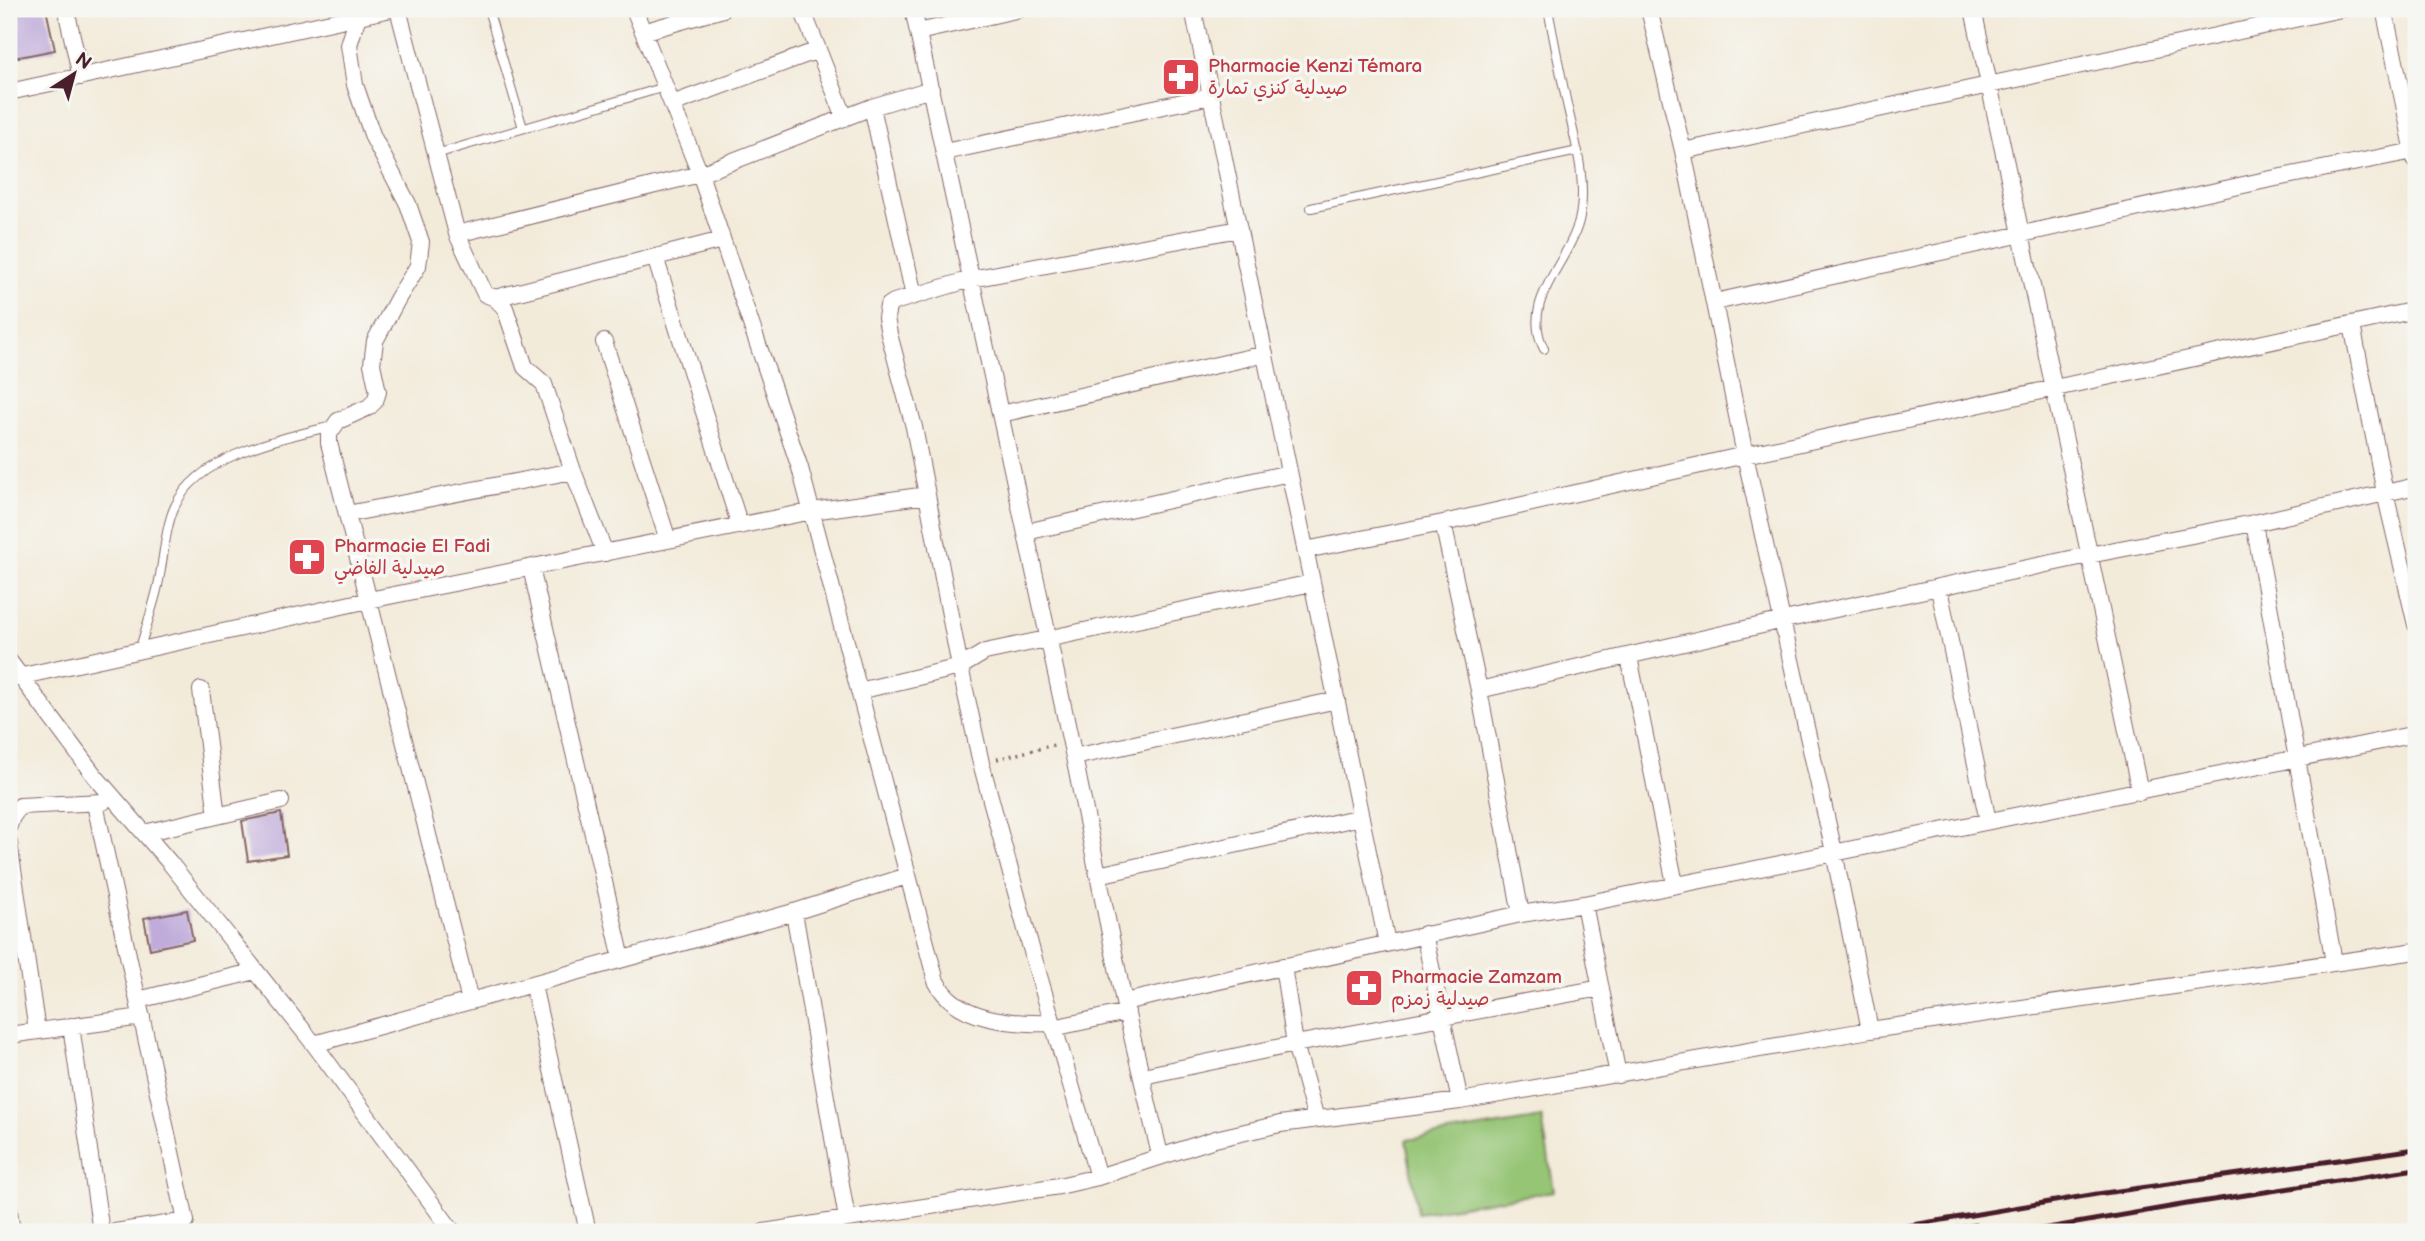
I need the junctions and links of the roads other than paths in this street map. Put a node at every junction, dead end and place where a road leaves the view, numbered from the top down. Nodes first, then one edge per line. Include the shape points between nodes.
1 (66, 9) edge
2 (391, 9) edge
3 (398, 9) edge
4 (488, 9) edge
5 (634, 9) edge
6 (723, 9) edge
7 (802, 9) edge
8 (913, 9) edge
9 (1020, 9) edge
10 (1193, 9) edge
11 (1548, 9) edge
12 (1649, 9) edge
13 (1973, 9) edge
14 (2341, 9) edge
15 (2384, 9) edge
16 (358, 12) edge
17 (643, 32) junction
18 (918, 32) junction
19 (818, 50) junction
20 (81, 77) junction
21 (1990, 85) junction
22 (665, 87) junction
23 (931, 89) junction
24 (9, 92) edge
25 (1211, 96) junction
26 (672, 104) junction
27 (872, 107) junction
28 (845, 118) junction
29 (523, 128) junction
30 (1578, 151) junction
31 (1683, 151) junction
32 (944, 152) junction
33 (436, 154) junction
34 (2415, 156) edge
35 (700, 174) junction
36 (1311, 208) dead end
37 (1239, 229) junction
38 (2020, 233) junction
39 (457, 234) junction
40 (722, 240) junction
41 (655, 257) junction
42 (971, 279) junction
43 (914, 296) junction
44 (495, 298) junction
45 (1715, 302) junction
46 (2416, 310) edge
47 (2352, 325) junction
48 (604, 342) dead end
49 (1544, 349) dead end
50 (1265, 354) junction
51 (2054, 388) junction
52 (1001, 414) junction
53 (333, 426) junction
54 (1745, 455) junction
55 (573, 471) junction
56 (1289, 473) junction
57 (2416, 486) edge
58 (2385, 493) junction
59 (927, 495) junction
60 (812, 511) junction
61 (347, 513) junction
62 (1443, 523) junction
63 (2254, 523) junction
64 (740, 526) junction
65 (1026, 532) junction
66 (668, 540) junction
67 (1306, 550) junction
68 (605, 553) junction
69 (2089, 555) junction
70 (531, 568) junction
71 (1312, 583) junction
72 (1939, 589) junction
73 (369, 600) junction
74 (1784, 620) junction
75 (2416, 625) edge
76 (1049, 640) junction
77 (139, 651) junction
78 (1629, 657) junction
79 (9, 660) edge
80 (960, 667) junction
81 (15, 678) edge
82 (201, 690) dead end
83 (1479, 690) junction
84 (859, 691) junction
85 (1337, 700) junction
86 (2416, 734) edge
87 (1073, 749) junction
88 (2296, 758) junction
89 (2140, 792) junction
90 (116, 800) junction
91 (281, 801) dead end
92 (95, 804) junction
93 (217, 816) junction
94 (1361, 817) junction
95 (1988, 821) junction
96 (9, 826) edge
97 (144, 833) junction
98 (9, 843) edge
99 (1834, 852) junction
100 (1098, 875) junction
101 (907, 876) junction
102 (1675, 884) junction
103 (1584, 904) junction
104 (794, 912) junction
105 (1521, 914) junction
106 (1424, 934) junction
107 (1387, 943) junction
108 (2416, 951) edge
109 (622, 960) junction
110 (2334, 962) junction
111 (1283, 966) junction
112 (256, 971) junction
113 (533, 985) junction
114 (1601, 988) junction
115 (138, 1000) junction
116 (470, 1001) junction
117 (1126, 1007) junction
118 (142, 1017) junction
119 (1441, 1017) junction
120 (71, 1026) junction
121 (1052, 1026) junction
122 (1870, 1030) junction
123 (37, 1031) junction
124 (9, 1035) edge
125 (314, 1044) junction
126 (1295, 1044) junction
127 (1618, 1075) junction
128 (1143, 1076) junction
129 (1460, 1101) junction
130 (1316, 1119) junction
131 (1160, 1155) junction
132 (1098, 1177) junction
133 (9, 1210) edge
134 (847, 1219) junction
135 (12, 1232) edge
136 (101, 1232) edge
137 (115, 1232) edge
138 (453, 1232) edge
139 (588, 1232) edge
140 (764, 1232) edge

1 - 20 street
2 - 16 street
3 - 33 street
4 - 29 lane
5 - 17 street
6 - 17 street
7 - 19 street
8 - 18 street
9 - 18 street
10 - 25 street
11 - 30 lane
12 - 31 street
13 - 21 street
14 - 21 street
15 - 34 street
16 - 20 street
16 - 53 street via 349,45 355,85 373,137 408,204 421,242 418,266 375,341 372,364 378,392 374,401
17 - 22 street
18 - 23 street
19 - 26 street
19 - 28 street
20 - 24 street
21 - 31 street
21 - 38 street
22 - 26 street
22 - 29 lane
23 - 27 street
23 - 32 street
25 - 32 street
25 - 37 street
26 - 35 street
27 - 28 street
27 - 43 street
28 - 35 street
29 - 33 lane
30 - 36 lane
30 - 49 lane via 1579,219 1535,319
31 - 45 street
32 - 42 street
33 - 39 street
34 - 38 street
35 - 39 street
35 - 40 street
37 - 42 street
37 - 50 street
38 - 45 street
38 - 51 street
39 - 44 street via 485,294
40 - 41 street
40 - 60 street
41 - 44 street
41 - 64 street
42 - 43 street
42 - 52 street
43 - 59 street via 888,306 886,318
44 - 55 street via 505,309 525,367 544,384
45 - 54 street
46 - 47 street
47 - 51 street
47 - 58 street
48 - 66 street
50 - 52 street
50 - 56 street
51 - 54 street
51 - 69 street
52 - 65 street
53 - 61 street via 329,443
53 - 77 lane via 226,458 189,485 174,506
54 - 62 street
54 - 74 street
55 - 61 street
55 - 68 street
56 - 65 street
56 - 67 street
57 - 58 street
58 - 63 street
58 - 75 street
59 - 60 street
59 - 80 street
60 - 64 street
60 - 84 street
61 - 73 street
62 - 67 street
62 - 83 street
63 - 69 street
63 - 88 street
64 - 66 street
65 - 76 street
66 - 68 street
67 - 71 street
68 - 70 street
69 - 72 street
69 - 89 street
70 - 73 street
70 - 109 street
71 - 76 street
71 - 85 street
72 - 74 street
72 - 95 street
73 - 77 street
73 - 116 street
74 - 78 street
74 - 99 street
76 - 80 street via 985,652
76 - 87 street
77 - 81 street
78 - 83 street
78 - 102 street
79 - 81 street
80 - 84 street
80 - 121 street
81 - 90 street
82 - 93 street
83 - 105 street
84 - 101 street
85 - 87 street
85 - 94 street
86 - 88 street
87 - 100 street
88 - 89 street
88 - 110 street
89 - 95 street
90 - 92 street
90 - 97 street
91 - 93 street
92 - 96 street via 20,806
92 - 115 street
93 - 97 street
94 - 100 street
94 - 107 street
95 - 99 street
97 - 112 street
98 - 123 street
99 - 102 street
99 - 122 street
100 - 117 street
101 - 104 street
101 - 121 street via 936,981 947,999 982,1016
102 - 103 street
103 - 105 street
103 - 114 street
104 - 109 street
104 - 134 street
105 - 106 street
106 - 107 street
106 - 119 street
107 - 111 street
108 - 110 street
109 - 113 street
110 - 122 street
111 - 117 street
111 - 126 street
112 - 115 street
112 - 125 street
113 - 116 street
113 - 139 street
114 - 119 street
114 - 127 street
115 - 118 street
116 - 125 street
117 - 121 street
117 - 128 street
118 - 120 street
118 - 137 street via 186,1221
119 - 126 street
119 - 129 street
120 - 123 street
120 - 136 street
121 - 132 street
122 - 127 street
123 - 124 street
125 - 138 street
126 - 128 street
126 - 130 street
127 - 129 street
128 - 131 street
129 - 130 street
130 - 131 street
131 - 132 street
132 - 134 street
133 - 135 street
134 - 140 street

